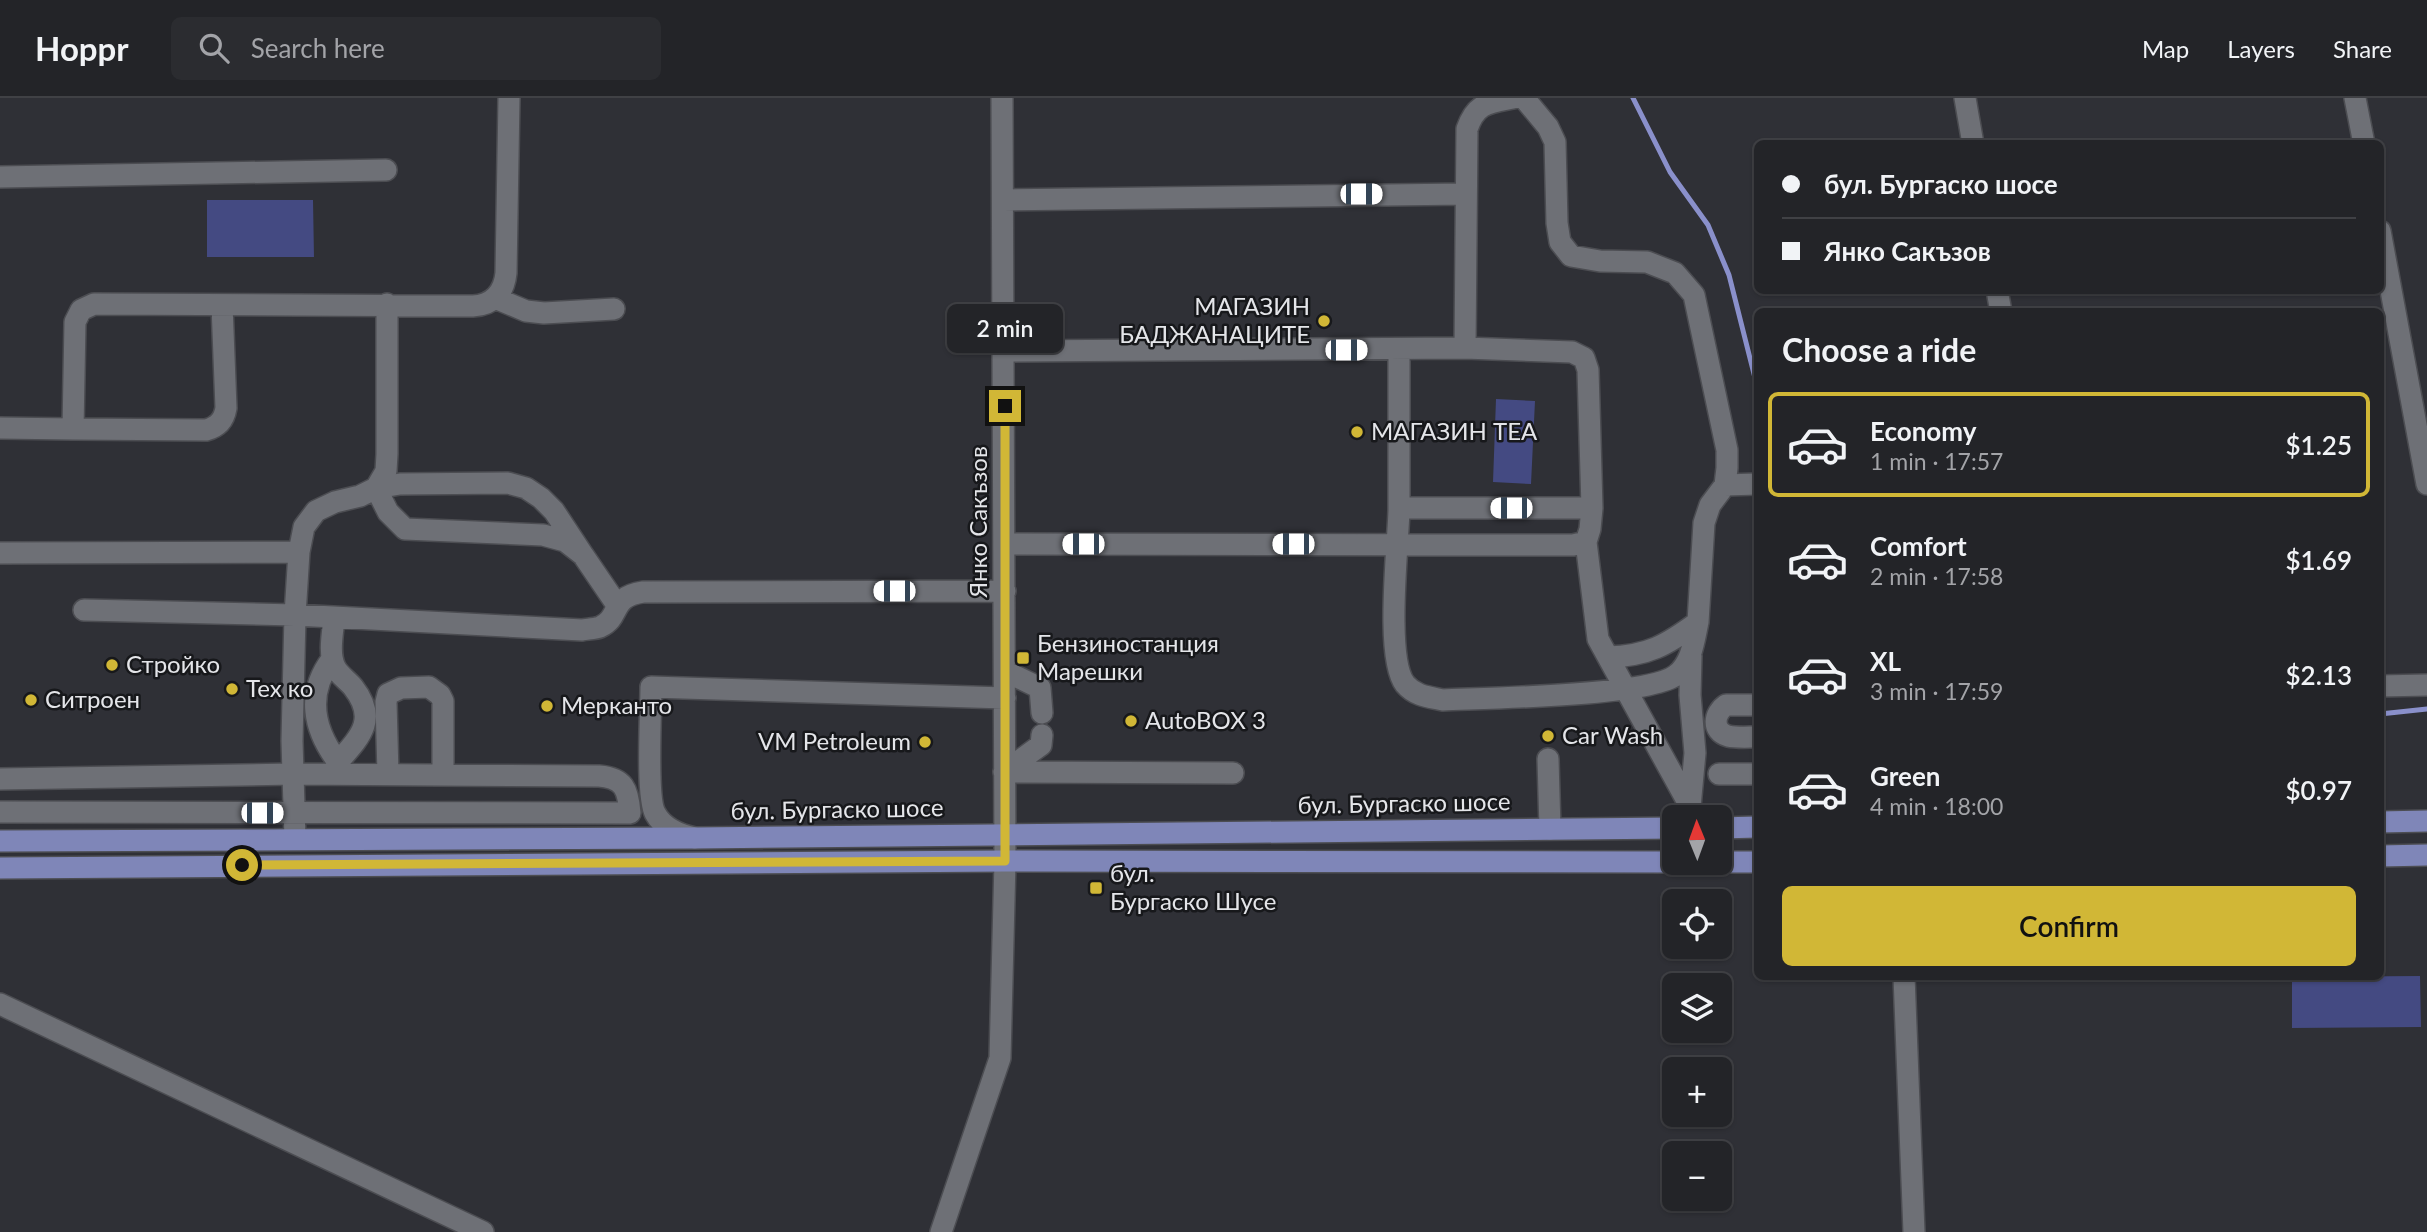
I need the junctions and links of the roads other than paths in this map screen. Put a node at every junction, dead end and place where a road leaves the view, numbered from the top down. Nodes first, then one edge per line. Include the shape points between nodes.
1 (509, 98) edge
2 (1002, 98) edge
3 (1513, 98) edge
4 (1524, 98) edge
5 (1965, 98) edge
6 (2355, 98) edge
7 (1972, 140) edge
8 (2363, 140) edge
9 (386, 170) dead end
10 (0, 177) edge
11 (1465, 194) junction
12 (1004, 200) junction
13 (2384, 253) edge
14 (495, 298) junction
15 (387, 304) junction
16 (222, 305) junction
17 (614, 309) dead end
18 (1465, 348) junction
19 (1399, 350) junction
20 (1005, 351) junction
21 (0, 428) edge
22 (74, 429) junction
23 (1754, 484) edge
24 (2427, 484) edge
25 (1725, 485) junction
26 (376, 488) junction
27 (1399, 508) junction
28 (1592, 508) junction
29 (1586, 541) junction
30 (1004, 544) junction
31 (1398, 544) junction
32 (299, 552) junction
33 (0, 553) edge
34 (583, 555) junction
35 (1005, 590) junction
36 (617, 605) junction
37 (84, 610) dead end
38 (295, 615) junction
39 (334, 618) junction
40 (1698, 622) junction
41 (1691, 656) junction
42 (1608, 657) junction
43 (332, 659) junction
44 (1005, 671) junction
45 (2384, 685) edge
46 (2427, 685) edge
47 (1625, 689) junction
48 (1005, 698) junction
49 (1754, 705) edge
50 (1042, 713) dead end
51 (1042, 735) dead end
52 (1754, 737) edge
53 (1548, 759) dead end
54 (338, 768) junction
55 (1004, 772) junction
56 (1233, 773) dead end
57 (293, 774) junction
58 (388, 774) junction
59 (1719, 774) dead end
60 (1754, 774) edge
61 (443, 775) junction
62 (0, 779) edge
63 (1689, 805) edge
64 (1693, 805) edge
65 (0, 812) edge
66 (294, 813) junction
67 (2427, 821) edge
68 (2384, 822) edge
69 (1754, 827) edge
70 (1662, 828) edge
71 (1732, 828) edge
72 (1550, 829) junction
73 (1005, 834) junction
74 (696, 838) junction
75 (295, 839) junction
76 (0, 841) edge
77 (2384, 856) edge
78 (2427, 856) edge
79 (1005, 861) junction
80 (1662, 862) edge
81 (1732, 862) edge
82 (1754, 862) edge
83 (0, 868) edge
84 (1904, 980) edge
85 (0, 1004) edge
86 (483, 1232) edge
87 (941, 1232) edge
88 (1914, 1232) edge

1 - 14 street via 506,273 502,291
2 - 12 street, Янко Сакъзов
3 - 11 street via 1484,104 1472,115 1467,129
4 - 25 street via 1555,142 1557,223 1560,242 1571,256 1647,262 1675,274 1694,295 1727,450
5 - 7 street
6 - 8 street
9 - 10 street
11 - 12 street
11 - 18 street
12 - 20 street, Янко Сакъзов
13 - 24 street
14 - 15 street via 481,306
14 - 17 street via 544,313
15 - 16 street
15 - 26 street via 386,471
16 - 22 street via 94,304 81,310 75,321
16 - 22 street via 226,408 217,426 206,430
18 - 19 street
18 - 28 street via 1572,352 1584,358
19 - 20 street
19 - 27 street
20 - 30 street, Янко Сакъзов
21 - 22 street
23 - 25 street
25 - 40 street via 1704,523
26 - 32 street via 316,511 304,527
26 - 34 street via 388,512 405,529 543,535 565,541
26 - 34 street via 508,483 526,488 554,511
27 - 28 street
27 - 31 street
28 - 29 street
29 - 31 street via 1573,545
29 - 42 street via 1598,639
30 - 31 street
30 - 35 street, Янко Сакъзов
31 - 47 street via 1394,631 1398,666 1405,684 1419,696 1443,700
32 - 33 street
32 - 38 street
34 - 36 street
35 - 36 street via 643,592 628,594
35 - 44 street, Янко Сакъзов
36 - 39 street via 599,628 582,630
37 - 38 street
38 - 39 street
38 - 57 street
39 - 43 street
40 - 41 street
40 - 42 street via 1654,651
41 - 47 street via 1677,675 1658,684
41 - 64 street
42 - 47 street
43 - 54 street via 318,685 316,714
43 - 54 street via 335,669 360,696 366,720
44 - 48 street, Янко Сакъзов
44 - 50 street via 1040,688
45 - 46 street
47 - 63 street
48 - 55 street, Янко Сакъзов
48 - 74 street via 650,687 655,813 667,827
49 - 52 street via 1726,705 1716,721 1720,732 1728,736
51 - 55 street via 1041,745
53 - 72 street
54 - 57 street
54 - 58 street
55 - 56 street
55 - 73 street, Янко Сакъзов
57 - 62 street
57 - 66 street
58 - 61 street
58 - 61 street via 388,694 401,688 429,687 443,701
59 - 60 street
61 - 66 street via 614,777 624,785 629,813
65 - 66 street
66 - 75 street
67 - 68 main road
69 - 71 main road
70 - 72 main road, бул. Бургаско шосе
72 - 73 main road, бул. Бургаско шосе
73 - 74 main road, бул. Бургаско шосе
73 - 79 street, Янко Сакъзов
74 - 75 main road, бул. Бургаско шосе
75 - 76 main road, бул. Бургаско шосе
77 - 78 main road
79 - 80 main road, бул. Бургаско шосе
79 - 83 main road, бул. Бургаско шосе
79 - 87 street, Янко Сакъзов via 1000,1058
81 - 82 main road
84 - 88 street
85 - 86 street

